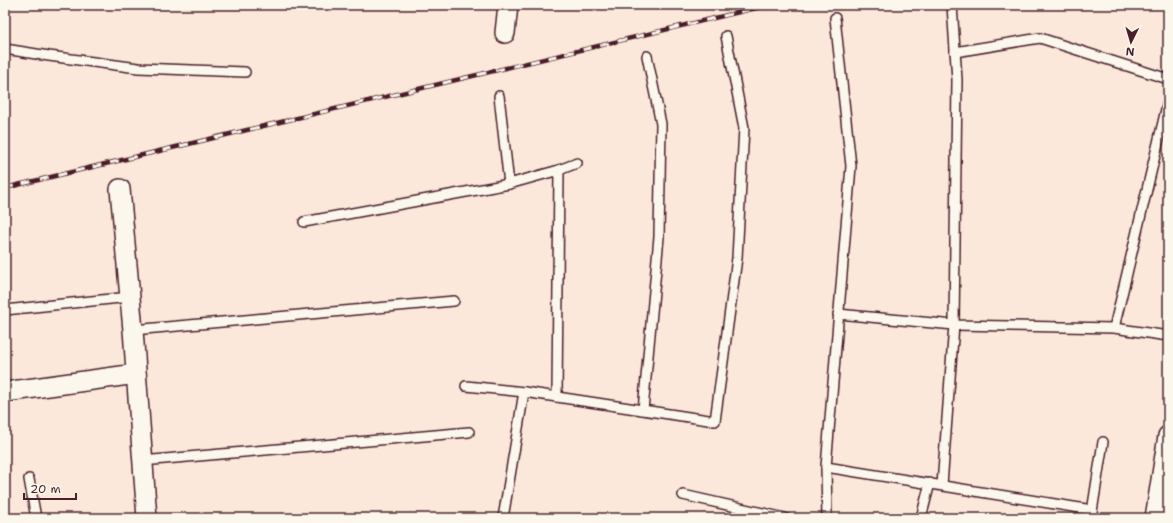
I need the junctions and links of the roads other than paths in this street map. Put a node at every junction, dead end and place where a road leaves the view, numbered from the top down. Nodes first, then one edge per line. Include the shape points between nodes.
1 (508, 5) edge
2 (952, 5) edge
3 (835, 18) dead end
4 (505, 33) dead end
5 (726, 36) dead end
6 (5, 48) edge
7 (955, 52) junction
8 (647, 56) dead end
9 (245, 72) dead end
10 (1168, 79) edge
11 (499, 96) dead end
12 (1168, 101) edge
13 (577, 163) dead end
14 (559, 170) junction
15 (510, 184) junction
16 (120, 189) dead end
17 (304, 222) dead end
18 (130, 297) junction
19 (454, 301) dead end
20 (5, 310) edge
21 (838, 314) junction
22 (954, 325) junction
23 (1114, 328) junction
24 (133, 330) junction
25 (1168, 336) edge
26 (136, 374) junction
27 (466, 386) dead end
28 (5, 392) edge
29 (524, 392) junction
30 (557, 397) junction
31 (643, 410) junction
32 (470, 432) dead end
33 (1168, 436) edge
34 (1103, 442) dead end
35 (142, 461) junction
36 (826, 467) junction
37 (29, 479) dead end
38 (930, 483) junction
39 (942, 485) junction
40 (683, 496) dead end
41 (1092, 514) edge
42 (36, 518) edge
43 (147, 518) edge
44 (503, 518) edge
45 (785, 518) edge
46 (827, 518) edge
47 (921, 518) edge
48 (1155, 518) edge

1 - 4 street
2 - 7 lane
3 - 21 lane via 850,166
5 - 31 lane via 744,128 737,258 715,421
6 - 9 lane via 138,68
7 - 10 lane via 1040,38
7 - 22 lane via 957,88
8 - 31 lane via 661,124 659,237
11 - 15 lane
12 - 23 lane
13 - 14 lane
14 - 15 lane
14 - 30 lane
15 - 17 lane
16 - 18 street
18 - 20 lane
18 - 24 street
19 - 24 lane
21 - 22 lane
21 - 36 lane
22 - 23 lane
22 - 39 lane
23 - 25 lane
24 - 26 street
26 - 28 street
26 - 35 street
27 - 29 lane
29 - 30 lane
29 - 44 lane
30 - 31 lane
32 - 35 lane
33 - 48 street
34 - 41 lane
35 - 43 street
36 - 38 lane
36 - 46 lane
37 - 42 lane
38 - 39 lane
38 - 47 lane
39 - 41 lane
40 - 45 lane

